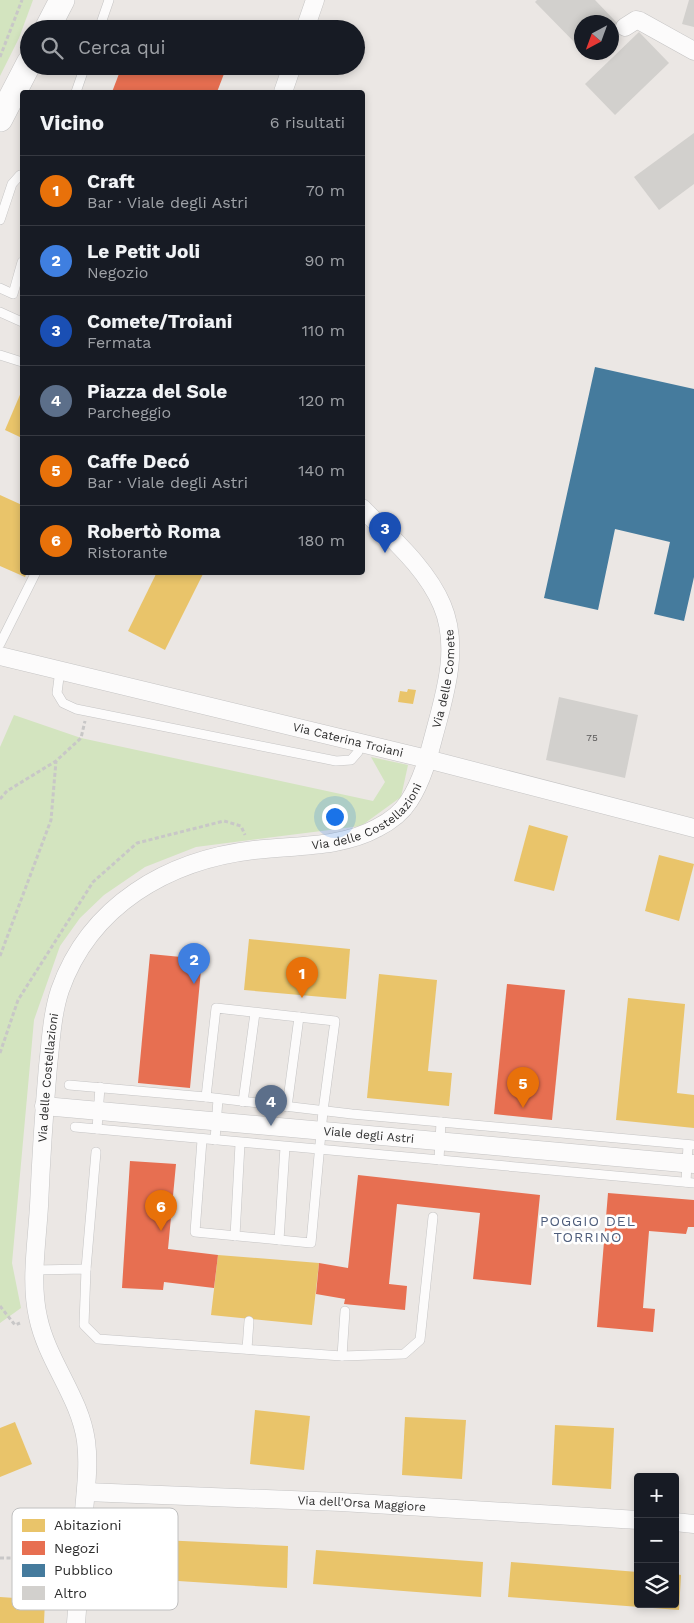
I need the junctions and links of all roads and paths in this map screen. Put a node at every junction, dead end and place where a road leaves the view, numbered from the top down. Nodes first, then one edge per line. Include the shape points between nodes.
1 (22, 0) edge
2 (62, 0) edge
3 (109, 0) edge
4 (316, 0) edge
5 (52, 20) edge
6 (102, 20) edge
7 (308, 20) edge
8 (625, 27) dead end
9 (694, 51) edge
10 (0, 57) edge
11 (23, 75) edge
12 (82, 75) edge
13 (289, 75) edge
14 (77, 90) edge
15 (284, 90) edge
16 (0, 119) edge
17 (20, 175) edge
18 (0, 220) edge
19 (20, 269) edge
20 (0, 288) edge
21 (0, 312) edge
22 (20, 321) edge
23 (0, 355) edge
24 (20, 361) edge
25 (365, 511) edge
26 (34, 575) edge
27 (0, 644) edge
28 (0, 656) edge
29 (60, 670) junction
30 (81, 738) dead end
31 (361, 744) junction
32 (427, 759) junction
33 (56, 760) junction
34 (0, 799) edge
35 (694, 828) edge
36 (0, 956) edge
37 (255, 1013) junction
38 (299, 1017) junction
39 (68, 1086) dead end
40 (100, 1087) junction
41 (206, 1098) junction
42 (218, 1099) junction
43 (244, 1102) junction
44 (44, 1106) junction
45 (287, 1106) junction
46 (323, 1111) junction
47 (98, 1120) junction
48 (216, 1121) junction
49 (441, 1122) junction
50 (75, 1127) dead end
51 (321, 1130) junction
52 (202, 1140) junction
53 (215, 1140) junction
54 (440, 1141) junction
55 (240, 1144) junction
56 (691, 1145) edge
57 (285, 1147) junction
58 (320, 1150) junction
59 (96, 1152) dead end
60 (439, 1160) junction
61 (690, 1164) edge
62 (690, 1183) edge
63 (433, 1217) dead end
64 (235, 1236) junction
65 (279, 1240) junction
66 (86, 1269) junction
67 (36, 1270) junction
68 (0, 1306) edge
69 (345, 1311) dead end
70 (249, 1321) dead end
71 (20, 1323) dead end
72 (247, 1349) junction
73 (342, 1356) junction
74 (86, 1492) junction
75 (85, 1508) edge
76 (634, 1520) edge
77 (679, 1522) edge
78 (694, 1524) edge
79 (77, 1610) edge
80 (76, 1623) edge

1 - 10 path
2 - 5 street
3 - 6 lane
4 - 7 street
8 - 9 street via 640,21
11 - 16 street
12 - 14 lane
13 - 15 street
17 - 18 lane via 12,184
19 - 20 lane via 13,294
21 - 22 lane
23 - 24 lane
25 - 32 street, Via delle Comete via 423,574 439,599 446,618 450,640 448,675
26 - 27 lane
28 - 29 street, Via Caterina Troiani
29 - 31 street, Via Caterina Troiani
29 - 31 lane via 57,693 63,703 76,710 336,761 351,760
30 - 33 path
31 - 32 street, Via Caterina Troiani
32 - 35 street, Via Caterina Troiani
32 - 44 street, Via delle Costellazioni via 407,804 378,828 331,842 250,850 192,864 149,881 117,906 79,952 64,981 54,1015
33 - 34 path via 7,791
33 - 36 path via 51,820
37 - 38 lane
37 - 41 lane via 216,1008
37 - 43 lane
38 - 45 lane
38 - 46 lane via 335,1021
39 - 40 lane
40 - 41 lane
40 - 47 lane
41 - 42 lane
42 - 43 lane
42 - 48 lane
43 - 45 lane
44 - 47 street, Viale degli Astri
44 - 67 street, Via delle Costellazioni
45 - 46 lane
46 - 49 lane
46 - 51 lane
47 - 48 street, Viale degli Astri
47 - 50 lane
47 - 52 lane
48 - 51 street, Viale degli Astri
48 - 53 lane
49 - 54 lane
49 - 56 lane
51 - 54 street, Viale degli Astri
51 - 58 lane
52 - 53 lane
52 - 64 lane via 195,1232
53 - 55 lane
54 - 60 lane
54 - 61 street, Viale degli Astri
55 - 57 lane
55 - 64 lane
56 - 61 lane
57 - 58 lane
57 - 65 lane
58 - 60 lane
58 - 65 lane via 311,1243
59 - 66 lane
60 - 62 lane
61 - 62 lane
63 - 73 lane via 420,1340 404,1354
64 - 65 lane
66 - 67 lane
66 - 72 lane via 84,1325 98,1339
67 - 74 street, Via delle Costellazioni via 35,1301 41,1328 85,1433
68 - 71 path via 15,1325
69 - 73 lane
70 - 72 lane
72 - 73 lane
74 - 75 street, Via delle Costellazioni
74 - 76 street, Via dell'Orsa Maggiore via 351,1502
77 - 78 street
79 - 80 street, Via delle Costellazioni

